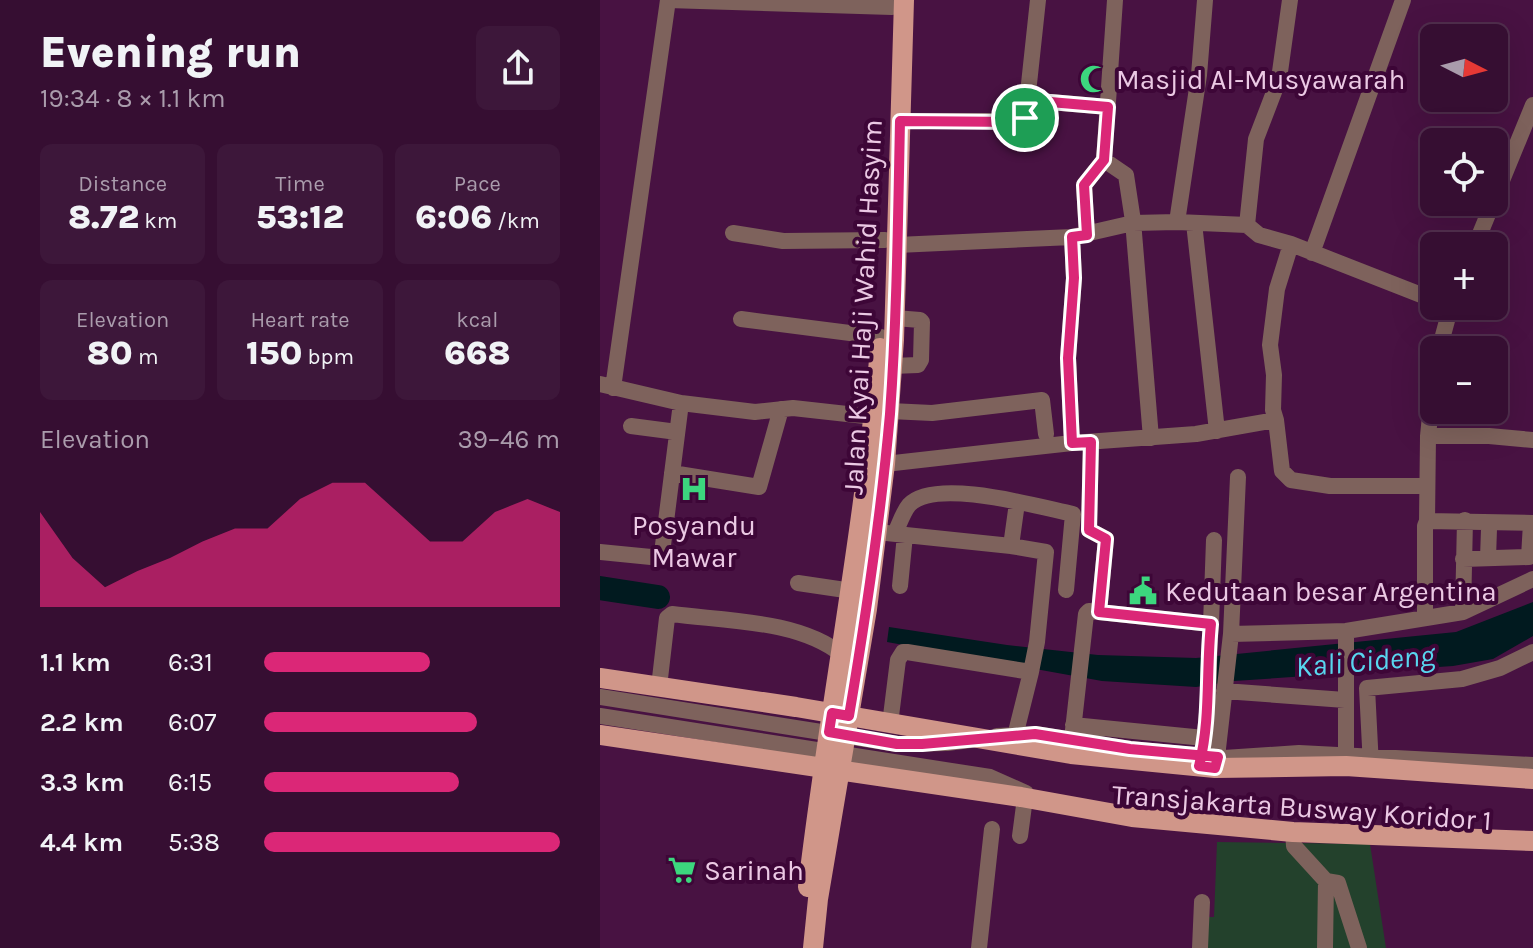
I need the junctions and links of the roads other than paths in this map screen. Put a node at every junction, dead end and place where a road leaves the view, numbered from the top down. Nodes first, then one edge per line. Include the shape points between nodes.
1 (668, 0) edge
2 (1038, 0) edge
3 (1115, 0) edge
4 (1205, 0) edge
5 (1290, 0) edge
6 (1403, 0) edge
7 (896, 2) edge
8 (1027, 100) junction
9 (1533, 105) edge
10 (1108, 107) junction
11 (900, 121) junction
12 (1104, 160) junction
13 (1508, 167) edge
14 (1186, 222) junction
15 (1133, 223) junction
16 (1247, 225) junction
17 (733, 233) dead end
18 (1080, 236) junction
19 (891, 243) junction
20 (1291, 244) junction
21 (1312, 253) junction
22 (1420, 295) edge
23 (895, 318) junction
24 (741, 319) dead end
25 (881, 337) junction
26 (892, 366) junction
27 (606, 386) edge
28 (681, 403) junction
29 (781, 409) junction
30 (882, 414) junction
31 (1276, 420) junction
32 (1429, 424) edge
33 (631, 426) dead end
34 (1217, 431) junction
35 (677, 432) junction
36 (1046, 434) dead end
37 (1428, 436) junction
38 (1151, 438) junction
39 (1533, 440) edge
40 (1091, 442) junction
41 (1072, 443) junction
42 (885, 464) junction
43 (672, 473) junction
44 (1238, 477) dead end
45 (1426, 486) junction
46 (1017, 503) junction
47 (1465, 520) junction
48 (1427, 521) junction
49 (1487, 525) junction
50 (1531, 527) edge
51 (892, 533) junction
52 (1214, 540) dead end
53 (1011, 546) junction
54 (600, 552) edge
55 (1529, 557) junction
56 (1488, 558) junction
57 (1463, 559) junction
58 (1530, 581) edge
59 (798, 583) dead end
60 (900, 586) dead end
61 (1066, 590) dead end
62 (856, 602) junction
63 (1099, 612) junction
64 (1463, 612) junction
65 (1425, 618) junction
66 (1211, 624) junction
67 (1346, 632) junction
68 (1231, 634) junction
69 (848, 651) junction
70 (1533, 652) edge
71 (1031, 671) junction
72 (600, 678) edge
73 (659, 687) junction
74 (1219, 691) junction
75 (600, 697) edge
76 (1345, 698) junction
77 (600, 716) edge
78 (890, 724) junction
79 (600, 735) edge
80 (1204, 738) junction
81 (977, 739) junction
82 (1015, 740) junction
83 (1072, 740) junction
84 (836, 743) junction
85 (1346, 760) junction
86 (1208, 762) junction
87 (1371, 762) junction
88 (1533, 765) edge
89 (1533, 779) edge
90 (1034, 799) junction
91 (992, 829) dead end
92 (1293, 835) junction
93 (1020, 836) dead end
94 (1533, 841) edge
95 (1533, 849) edge
96 (1326, 881) junction
97 (1202, 902) dead end
98 (800, 948) edge
99 (813, 948) edge
100 (979, 948) edge
101 (1200, 948) edge
102 (1325, 948) edge
103 (1359, 948) edge

1 - 7 street
1 - 27 street
2 - 8 street
3 - 10 street
4 - 14 street
5 - 16 street via 1279,79 1256,139
6 - 21 street
7 - 11 main road, Jalan Kyai Haji Wahid Hasyim
7 - 19 main road, Jalan Kyai Haji Wahid Hasyim
8 - 10 street
8 - 11 street via 1023,122
9 - 13 street
10 - 12 street
11 - 19 main road, Jalan Kyai Haji Wahid Hasyim
12 - 15 street via 1126,173
12 - 18 street via 1084,185
14 - 15 street
14 - 16 street
14 - 34 street
15 - 18 street
15 - 38 street
16 - 20 street via 1259,235
17 - 19 street via 783,241
18 - 19 street
18 - 41 street via 1068,358
19 - 23 main road, Jalan Kyai Haji Wahid Hasyim
19 - 25 main road, Jalan Kyai Haji Wahid Hasyim
20 - 21 street
20 - 31 street via 1277,289 1270,345
21 - 22 street
23 - 26 main road, Jalan Kyai Haji Wahid Hasyim
23 - 26 street via 922,322 921,360 918,365
24 - 25 street
25 - 30 main road, Jalan Kyai Haji Wahid Hasyim
26 - 30 main road, Jalan Kyai Haji Wahid Hasyim
27 - 28 street
28 - 29 street via 755,412
28 - 35 street
29 - 30 street
29 - 43 street via 759,487
30 - 36 street via 1042,400
30 - 42 main road, Jalan Kyai Haji Wahid Hasyim
30 - 62 main road, Jalan Kyai Haji Wahid Hasyim
31 - 34 street
31 - 45 street via 1282,471 1291,480 1330,486
32 - 37 street
33 - 35 street
34 - 38 street
35 - 43 street
37 - 39 street
37 - 45 street
38 - 40 street
40 - 41 street
40 - 63 street via 1089,530 1106,539
41 - 42 street
42 - 51 main road, Jalan Kyai Haji Wahid Hasyim
43 - 54 street via 662,553 651,557
44 - 68 street
45 - 48 street
46 - 51 street via 966,492 924,496 909,505
46 - 53 street
46 - 61 street via 1073,514
47 - 48 street
47 - 49 street
47 - 57 street
48 - 65 street
49 - 50 street
49 - 56 street
50 - 55 street
51 - 53 street
51 - 60 street
51 - 62 main road, Jalan Kyai Haji Wahid Hasyim
52 - 66 street
53 - 71 street via 1046,552
55 - 56 street
55 - 58 street
56 - 57 street
57 - 64 street
58 - 64 street
59 - 62 street
62 - 69 main road, Jalan Kyai Haji Wahid Hasyim
63 - 66 street
63 - 83 street via 1086,614
64 - 65 street
65 - 67 street
66 - 74 street via 1209,652
67 - 68 street
67 - 76 street
68 - 74 street
69 - 73 street via 795,630 672,614 667,618
69 - 84 main road, Jalan Kyai Haji Wahid Hasyim
70 - 87 street via 1462,679 1367,688
71 - 78 street via 903,652
71 - 82 street
72 - 73 main road
73 - 84 main road
74 - 76 street
74 - 80 street
74 - 86 street via 1221,731
75 - 84 street
76 - 85 street
77 - 84 street
78 - 81 main road
78 - 84 main road
79 - 84 main road
80 - 83 street
80 - 86 street
81 - 82 main road
81 - 84 street
82 - 83 main road
83 - 86 main road
84 - 90 main road
84 - 98 main road, Jalan Kyai Haji Wahid Hasyim
84 - 99 main road, Jalan Kyai Haji Wahid Hasyim
85 - 86 main road
85 - 87 main road
87 - 88 street, Transjakarta Busway Koridor 1
87 - 89 main road
90 - 92 main road via 1132,817
90 - 93 street
91 - 100 street
92 - 94 main road
92 - 95 street, Transjakarta Busway Koridor 1
92 - 96 street via 1294,846
96 - 102 street
96 - 103 street via 1338,883
97 - 101 street

